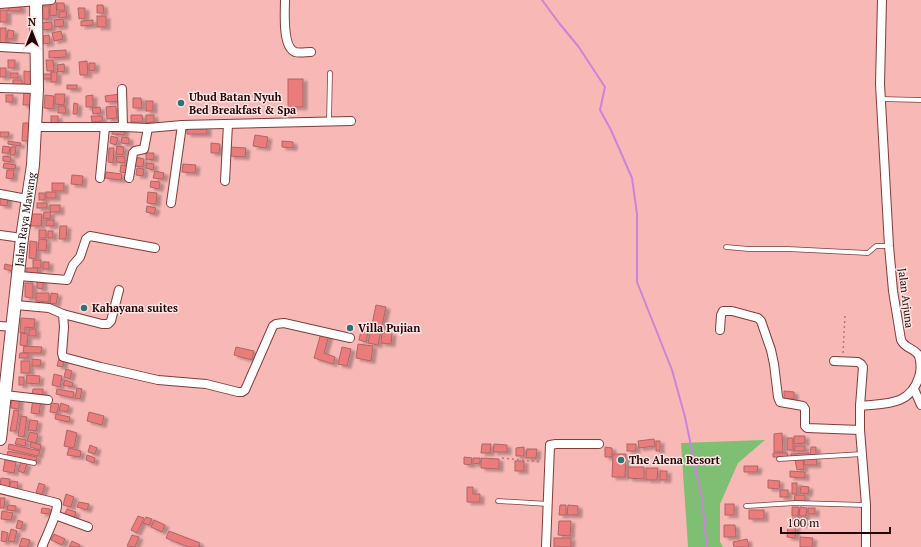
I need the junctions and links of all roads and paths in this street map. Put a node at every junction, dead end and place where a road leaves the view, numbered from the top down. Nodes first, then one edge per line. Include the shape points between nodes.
1 (51, 0) edge
2 (285, 0) edge
3 (882, 0) edge
4 (36, 1) edge
5 (0, 4) edge
6 (0, 47) edge
7 (36, 49) junction
8 (311, 52) dead end
9 (330, 73) dead end
10 (0, 88) edge
11 (36, 89) junction
12 (122, 89) dead end
13 (881, 99) junction
14 (921, 100) edge
15 (351, 121) dead end
16 (329, 122) junction
17 (228, 124) junction
18 (182, 125) junction
19 (35, 127) junction
20 (106, 127) junction
21 (123, 127) junction
22 (148, 128) junction
23 (100, 178) dead end
24 (129, 178) dead end
25 (225, 181) dead end
26 (0, 194) edge
27 (28, 199) junction
28 (171, 203) dead end
29 (0, 235) edge
30 (22, 238) junction
31 (889, 246) junction
32 (726, 247) dead end
33 (155, 248) dead end
34 (19, 276) junction
35 (119, 290) dead end
36 (16, 305) junction
37 (63, 314) junction
38 (845, 315) dead end
39 (0, 326) edge
40 (13, 327) junction
41 (720, 330) dead end
42 (350, 338) dead end
43 (834, 361) dead end
44 (843, 361) junction
45 (921, 361) edge
46 (914, 389) junction
47 (5, 395) junction
48 (48, 400) dead end
49 (921, 405) edge
50 (860, 406) junction
51 (860, 430) junction
52 (0, 439) edge
53 (599, 444) dead end
54 (862, 454) junction
55 (0, 456) edge
56 (502, 458) dead end
57 (779, 459) dead end
58 (34, 463) dead end
59 (549, 463) junction
60 (0, 489) edge
61 (498, 501) dead end
62 (549, 504) junction
63 (746, 506) dead end
64 (866, 506) junction
65 (55, 515) junction
66 (88, 527) dead end
67 (42, 547) edge
68 (546, 547) edge
69 (866, 547) edge

1 - 4 street
2 - 8 street via 289,47 295,52
3 - 13 street, Jalan Arjuna
4 - 5 street
4 - 7 main road, Jalan Raya Mawang
6 - 7 street
7 - 11 main road, Jalan Raya Mawang
9 - 16 lane
10 - 11 street
11 - 19 main road, Jalan Raya Mawang
12 - 21 street
13 - 14 lane
13 - 31 street, Jalan Arjuna
15 - 16 street
16 - 17 street
17 - 18 street
17 - 25 street
18 - 22 street
18 - 28 street
19 - 20 street
19 - 27 main road, Jalan Raya Mawang
20 - 21 street
20 - 23 street
21 - 22 street
22 - 24 street via 144,150 132,154
26 - 27 street
27 - 30 main road, Jalan Raya Mawang
29 - 30 street
30 - 34 main road, Jalan Raya Mawang
31 - 32 lane via 877,246 868,253
31 - 45 street, Jalan Arjuna via 901,340 903,344 916,351
33 - 34 street via 90,236 86,239 80,257 73,265 67,280
34 - 36 main road, Jalan Raya Mawang
35 - 37 street via 108,324
36 - 37 street via 49,308
36 - 40 main road, Jalan Raya Mawang
37 - 42 street via 64,357 158,380 206,384 238,392 245,390 276,324 284,323
38 - 44 path
39 - 40 street
40 - 47 main road, Jalan Raya Mawang
41 - 51 street via 723,311 758,318 771,350 780,402 803,406 805,426 808,428
43 - 44 street
44 - 50 street via 858,362 863,367
45 - 46 street, Jalan Arjuna
46 - 49 street
46 - 50 street via 900,400
47 - 48 street
47 - 52 main road, Jalan Raya Mawang
50 - 51 street
51 - 54 street
53 - 59 street via 552,444
54 - 57 lane
54 - 64 street
55 - 58 lane
56 - 59 path
59 - 62 street
60 - 65 street via 56,502 58,505
61 - 62 lane
62 - 68 street
63 - 64 lane via 796,503
64 - 69 street
65 - 66 street
65 - 67 street

